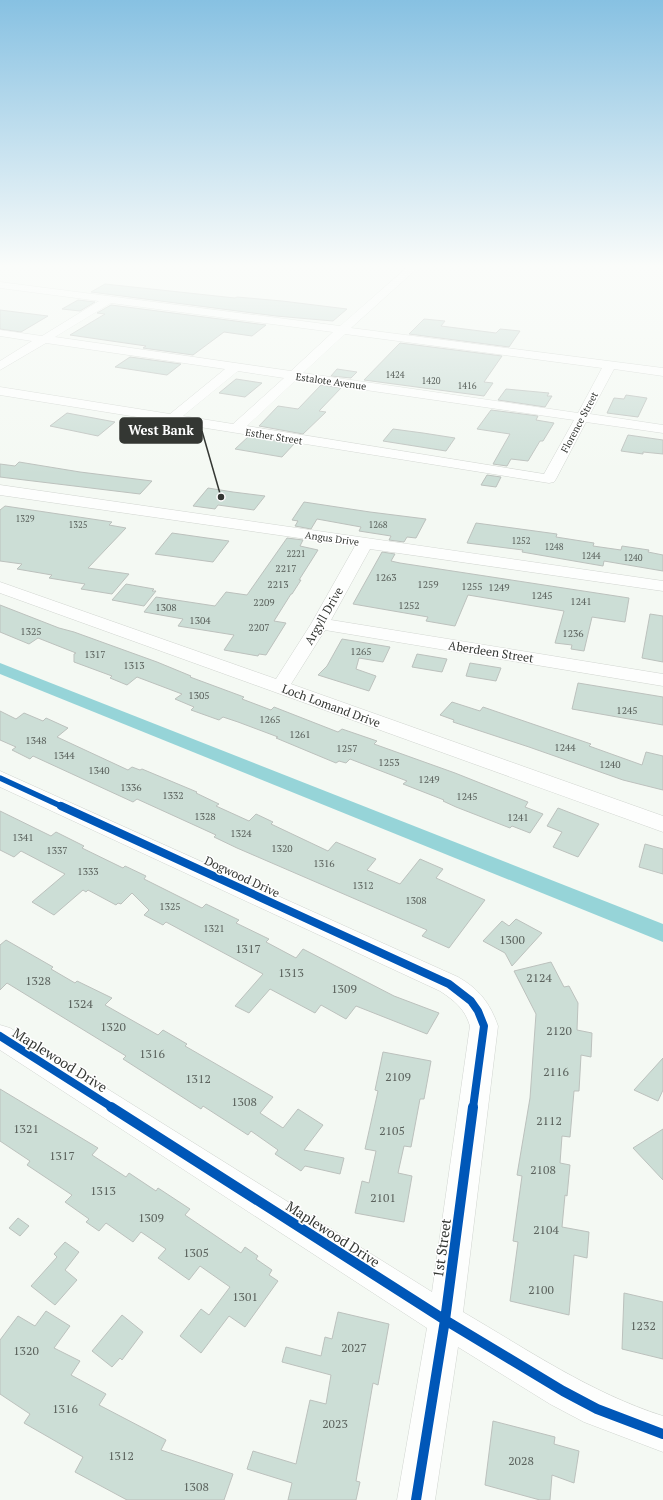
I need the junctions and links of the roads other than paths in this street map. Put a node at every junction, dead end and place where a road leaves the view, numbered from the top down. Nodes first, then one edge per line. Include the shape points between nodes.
1 (7, 334) edge
2 (52, 334) edge
3 (338, 334) edge
4 (373, 334) edge
5 (44, 339) junction
6 (610, 365) junction
7 (0, 366) edge
8 (235, 367) junction
9 (663, 372) edge
10 (293, 376) junction
11 (0, 391) edge
12 (582, 417) junction
13 (172, 419) junction
14 (663, 429) edge
15 (235, 430) junction
16 (549, 479) joint
17 (0, 490) edge
18 (365, 543) junction
19 (663, 586) edge
20 (0, 587) edge
21 (320, 624) junction
22 (663, 680) edge
23 (280, 687) junction
24 (0, 778) edge
25 (663, 824) edge
26 (473, 1000) joint
27 (0, 1036) edge
28 (445, 1320) junction
29 (663, 1434) edge
30 (416, 1500) edge

1 - 5 street, Estalote Avenue
2 - 5 street
3 - 10 street
4 - 6 street
5 - 7 street
5 - 8 street, Estalote Avenue
6 - 9 street
6 - 12 street, Florence Street
8 - 10 street, Estalote Avenue
8 - 13 street
10 - 12 street, Estalote Avenue
10 - 15 street
11 - 13 street, Esther Street
12 - 14 street, Estalote Avenue
12 - 16 street, Florence Street
13 - 15 street, Esther Street
15 - 16 street, Esther Street
17 - 18 street, Angus Drive
18 - 19 street, Angus Drive
18 - 21 street, Argyll Drive
20 - 23 street, Loch Lomand Drive
21 - 22 street, Aberdeen Street
21 - 23 street, Argyll Drive
23 - 25 street, Loch Lomand Drive
24 - 26 street, Dogwood Drive via 449,984
26 - 28 street, 1st Street via 480,1011 484,1026
27 - 28 street, Maplewood Drive
28 - 29 street, Maplewood Drive via 596,1409
28 - 30 street, 1st Street

